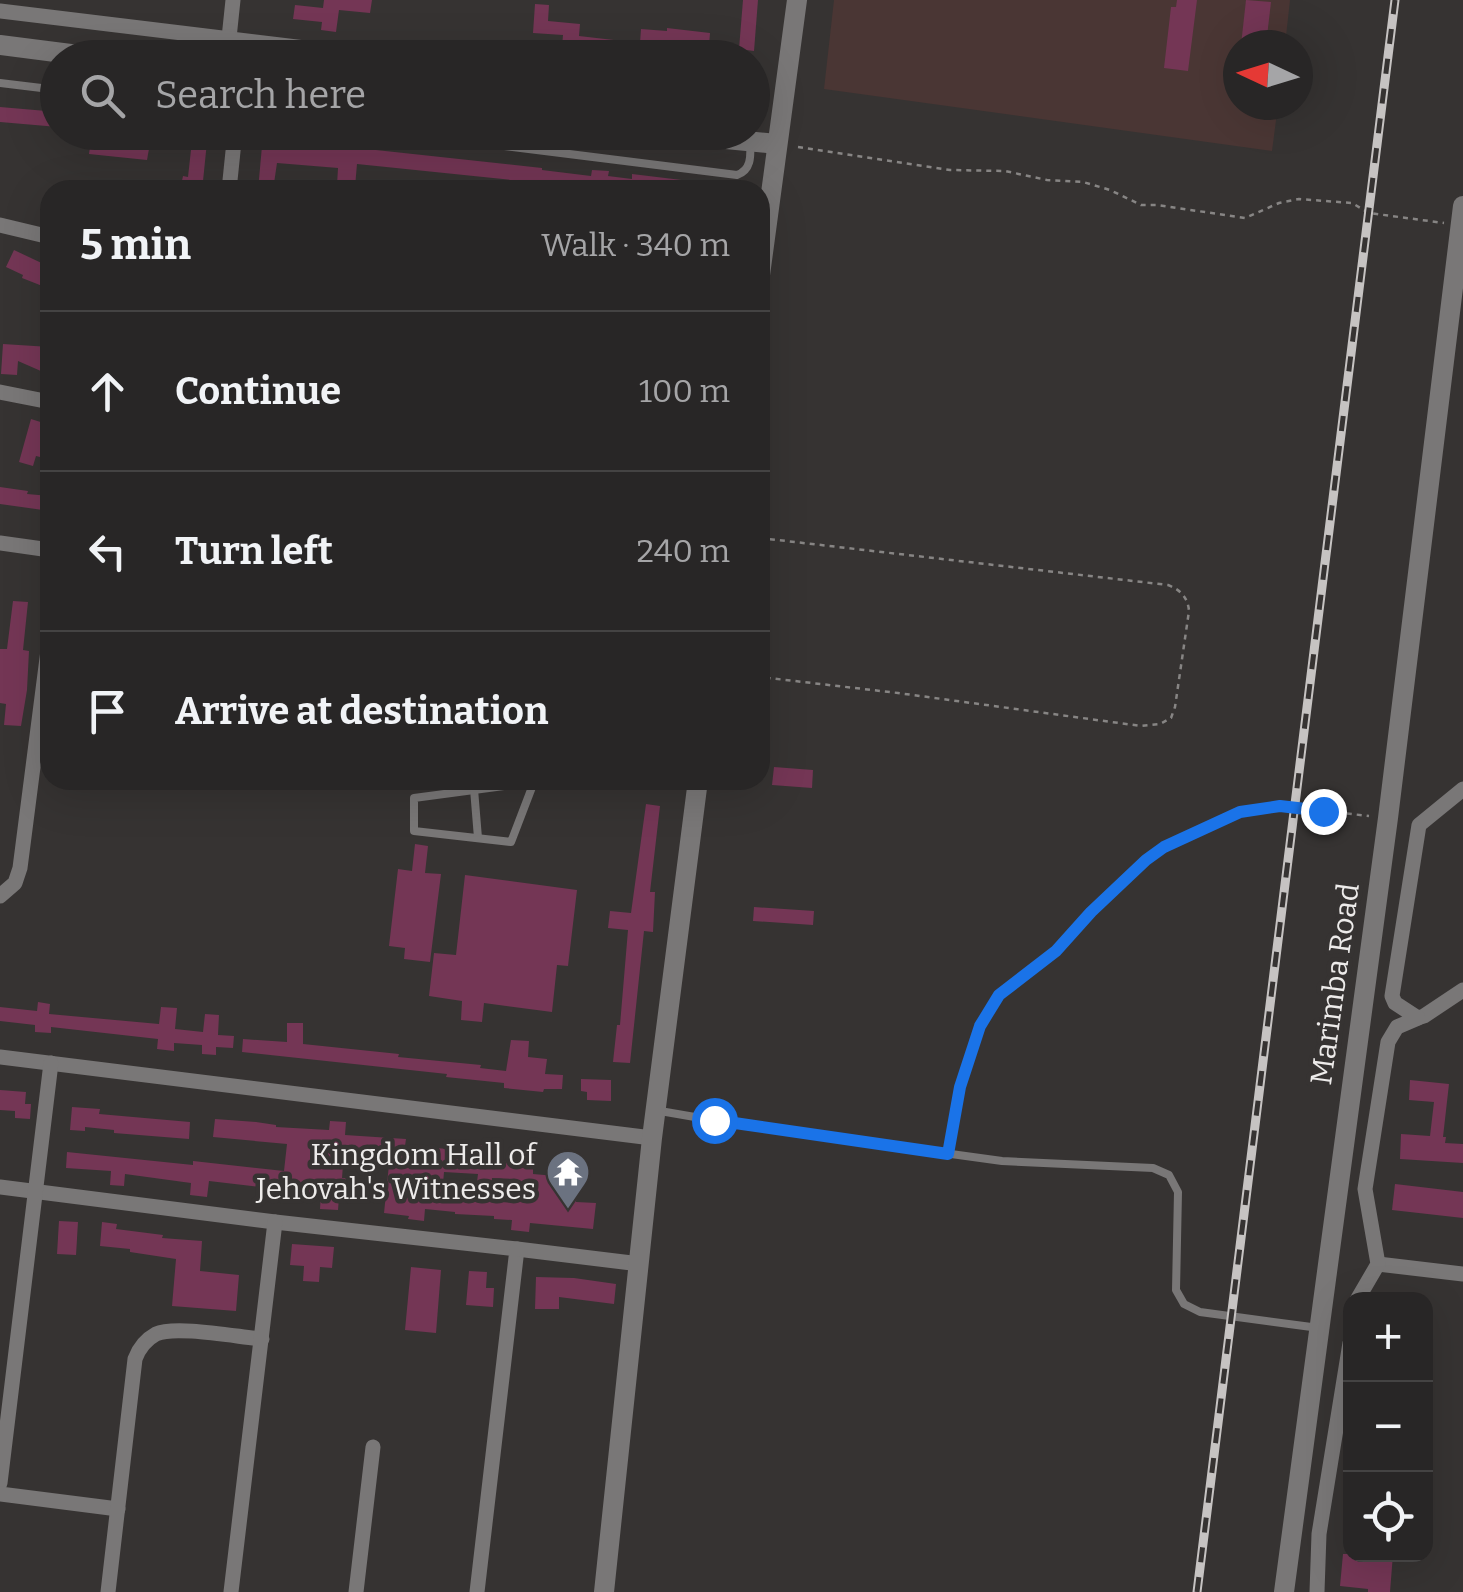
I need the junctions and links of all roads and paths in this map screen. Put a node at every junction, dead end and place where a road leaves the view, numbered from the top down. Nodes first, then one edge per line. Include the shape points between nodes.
1 (233, 0) edge
2 (797, 0) edge
3 (0, 11) edge
4 (229, 38) junction
5 (245, 40) edge
6 (0, 45) edge
7 (40, 50) edge
8 (0, 83) edge
9 (40, 88) edge
10 (770, 144) edge
11 (777, 144) junction
12 (233, 150) edge
13 (537, 150) edge
14 (750, 150) edge
15 (230, 180) edge
16 (770, 198) edge
17 (1462, 215) edge
18 (0, 224) edge
19 (40, 234) edge
20 (0, 392) edge
21 (40, 400) edge
22 (770, 539) edge
23 (0, 542) edge
24 (40, 548) edge
25 (770, 678) edge
26 (40, 713) edge
27 (1463, 788) edge
28 (467, 790) edge
29 (474, 790) edge
30 (531, 790) edge
31 (697, 790) edge
32 (1388, 818) junction
33 (478, 838) junction
34 (0, 896) edge
35 (1463, 990) edge
36 (1418, 1018) junction
37 (0, 1057) edge
38 (51, 1063) junction
39 (656, 1111) junction
40 (652, 1138) junction
41 (948, 1154) junction
42 (0, 1187) edge
43 (36, 1191) junction
44 (276, 1222) junction
45 (517, 1248) junction
46 (640, 1264) junction
47 (1378, 1264) junction
48 (1463, 1274) edge
49 (1362, 1292) edge
50 (0, 1315) edge
51 (20, 1317) junction
52 (1319, 1328) junction
53 (262, 1340) junction
54 (1344, 1382) edge
55 (373, 1448) dead end
56 (0, 1483) edge
57 (0, 1494) edge
58 (118, 1510) junction
59 (108, 1592) edge
60 (231, 1592) edge
61 (356, 1592) edge
62 (477, 1592) edge
63 (604, 1592) edge
64 (1284, 1592) edge
65 (1316, 1592) edge

1 - 4 street
2 - 11 street
3 - 4 street
4 - 5 street
6 - 7 street
8 - 9 lane
10 - 11 street
11 - 16 street
11 - 17 path via 1083,182 1142,206 1245,218 1299,200 1352,203 1369,212
12 - 15 street
13 - 14 lane via 736,175 748,166
17 - 32 street, Marimba Road
18 - 19 street
20 - 21 street
22 - 25 path via 1168,585 1184,595 1190,611 1175,707 1160,724
23 - 24 street
26 - 34 street via 20,868
27 - 36 street via 1419,825 1392,996
28 - 33 lane via 414,798 414,831
29 - 33 lane
30 - 33 lane via 511,842
31 - 39 street
32 - 41 path via 1294,806 1240,812 1146,860 1056,951 999,995 980,1026 960,1087
32 - 52 street, Marimba Road
35 - 36 street
36 - 47 street via 1397,1028 1388,1042 1364,1188
37 - 38 street
38 - 40 street
38 - 43 street
39 - 40 street
39 - 41 lane
40 - 46 street
41 - 52 lane via 1152,1168 1169,1176 1178,1192 1176,1290 1184,1304 1200,1312
42 - 43 street
43 - 44 street
43 - 51 street
44 - 45 street
44 - 53 street
45 - 46 street
45 - 62 street
46 - 63 street
47 - 48 street
47 - 49 street
50 - 51 street
51 - 56 street
52 - 64 street, Marimba Road
53 - 58 street via 168,1330 146,1340 135,1359
53 - 60 street
54 - 65 street
55 - 61 street
57 - 58 street
58 - 59 street

